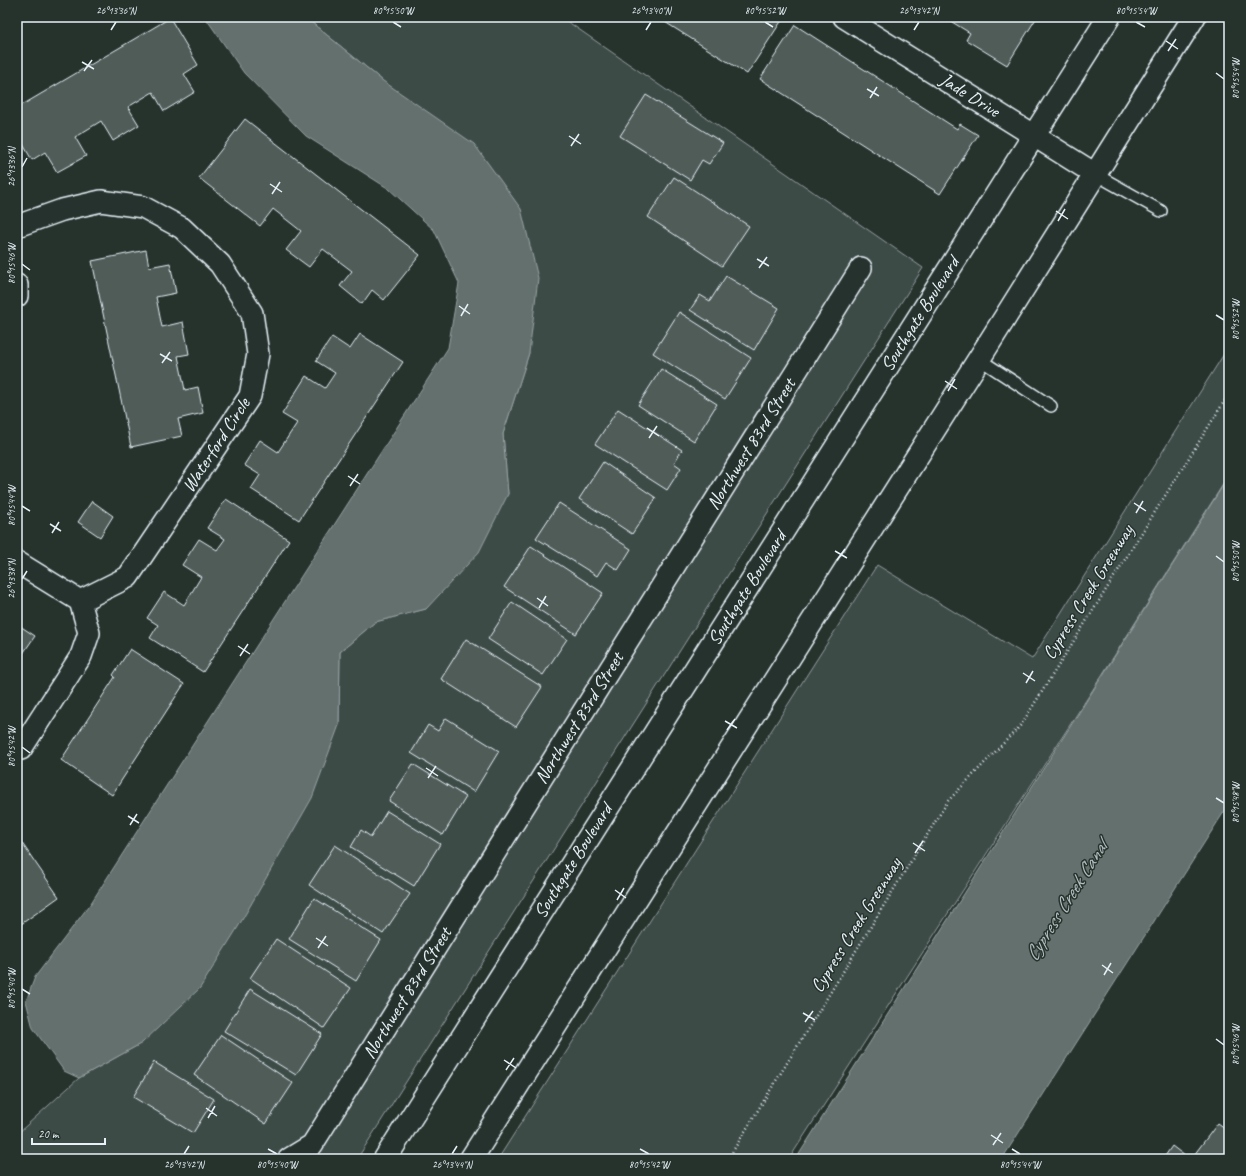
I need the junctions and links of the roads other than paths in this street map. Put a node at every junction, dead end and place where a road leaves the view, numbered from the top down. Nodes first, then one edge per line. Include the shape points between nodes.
1 (844, 17) edge
2 (1110, 17) edge
3 (1194, 17) edge
4 (1034, 134) junction
5 (1095, 174) junction
6 (1161, 211) dead end
7 (17, 226) edge
8 (861, 268) dead end
9 (17, 285) edge
10 (17, 296) edge
11 (979, 360) junction
12 (1052, 406) dead end
13 (17, 562) edge
14 (80, 601) junction
15 (22, 749) dead end
16 (289, 1159) edge
17 (385, 1159) edge
18 (471, 1159) edge

1 - 4 street, Jade Drive
2 - 4 main road, Southgate Boulevard
3 - 5 main road
4 - 5 street, Jade Drive
4 - 17 main road, Southgate Boulevard
5 - 6 lane
5 - 11 main road
7 - 14 street, Waterford Circle via 62,210 101,201 143,207 182,228 220,264 252,313 258,354 250,396 128,577
8 - 16 street, Northwest 83rd Street via 312,1145
9 - 10 street
11 - 12 lane
11 - 18 main road
13 - 14 street
14 - 15 street via 89,633 81,656

